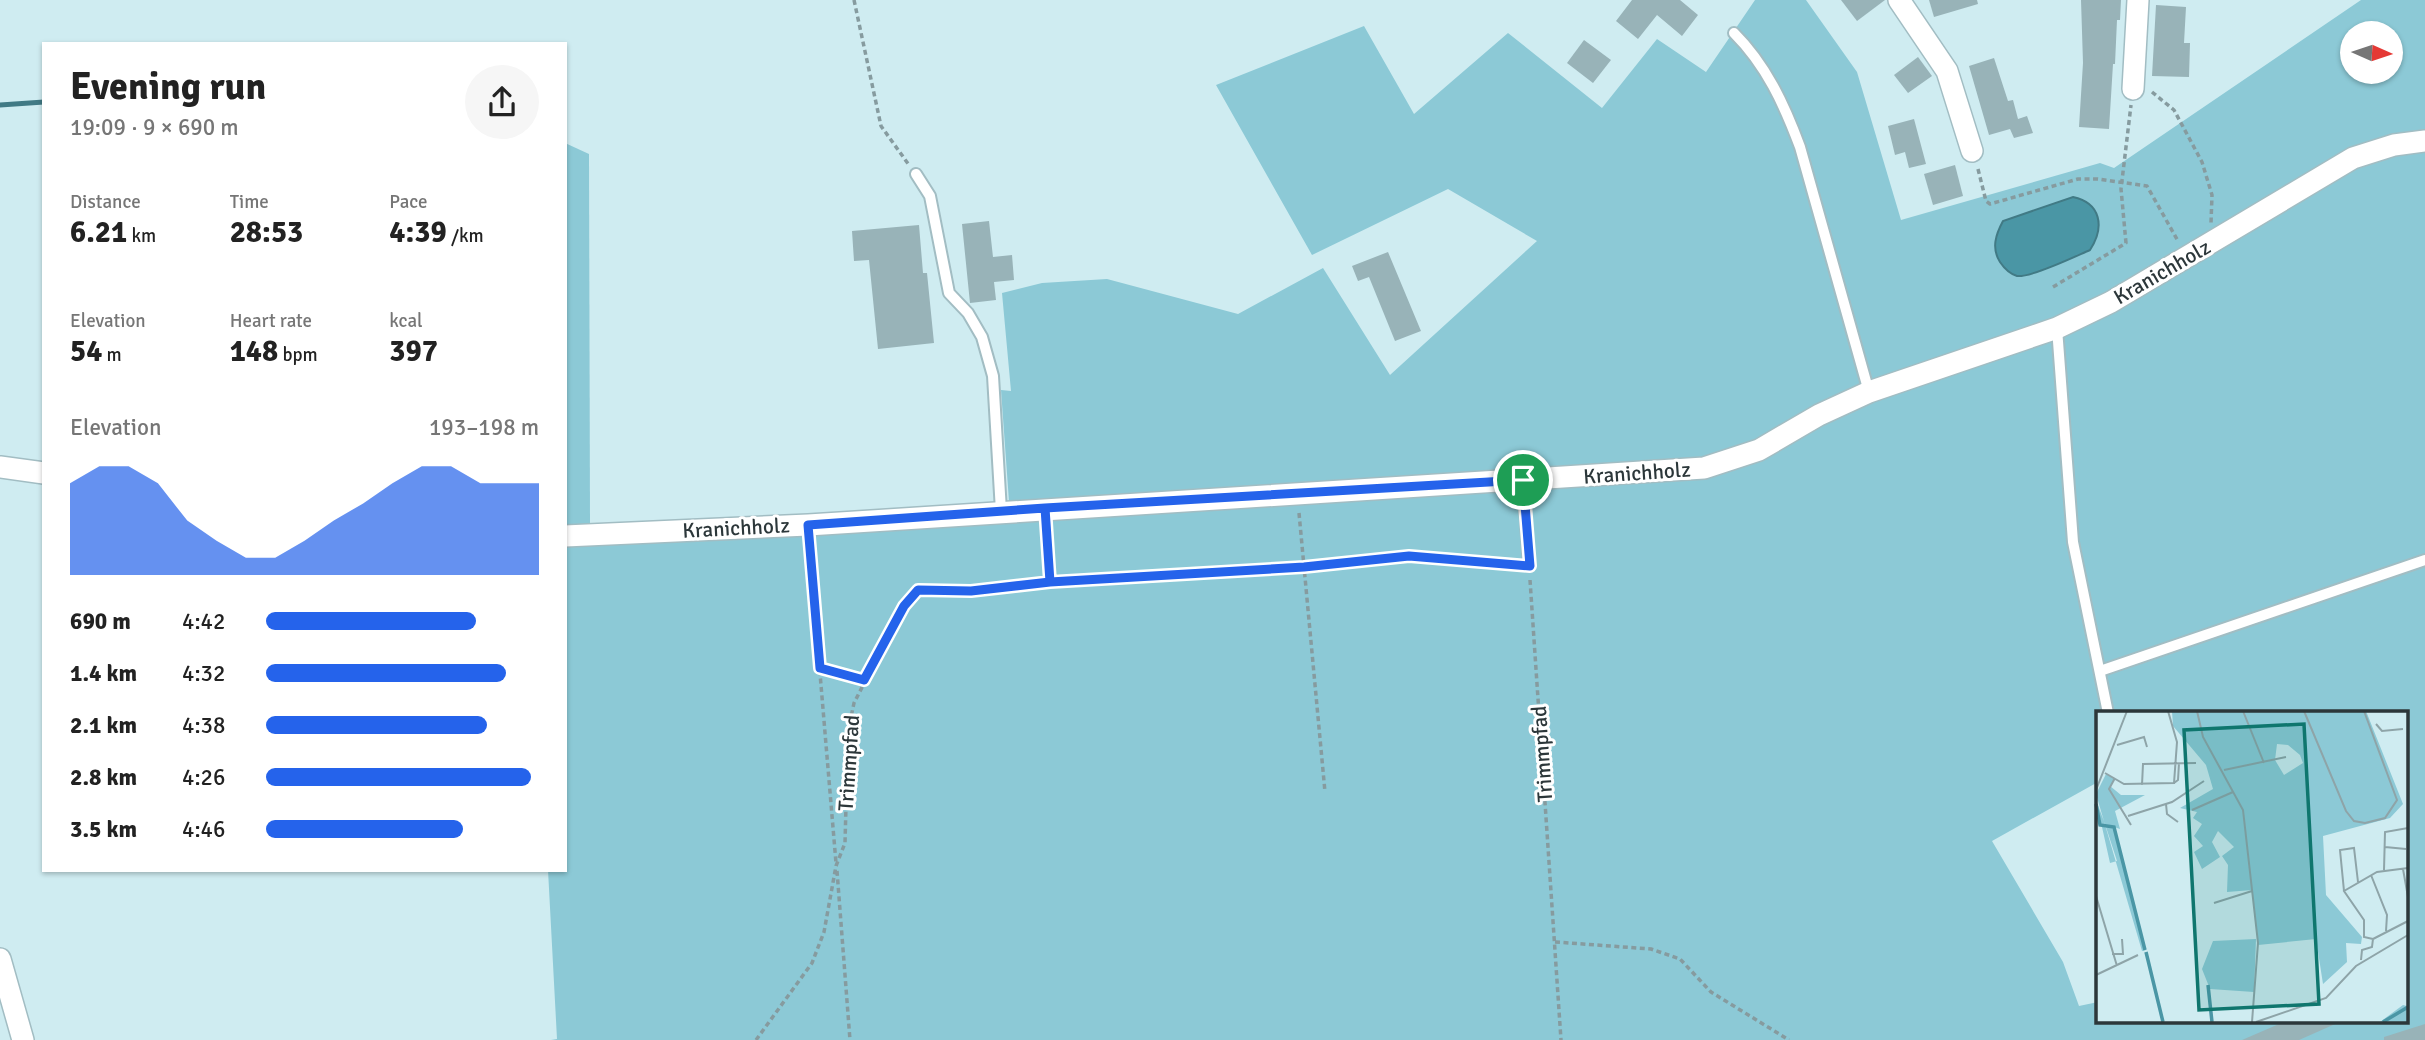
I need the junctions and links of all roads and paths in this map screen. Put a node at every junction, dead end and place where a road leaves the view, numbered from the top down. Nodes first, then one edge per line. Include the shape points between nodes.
1 (855, 0) edge
2 (1899, 0) edge
3 (2138, 0) edge
4 (1734, 33) dead end
5 (2133, 89) junction
6 (2425, 141) edge
7 (1972, 150) joint
8 (916, 174) joint
9 (2122, 183) junction
10 (2213, 242) junction
11 (2187, 257) junction
12 (2053, 287) dead end
13 (2057, 328) junction
14 (1869, 392) junction
15 (0, 467) edge
16 (42, 473) edge
17 (1523, 480) junction
18 (1297, 494) junction
19 (1045, 508) junction
20 (1001, 511) junction
21 (808, 525) junction
22 (567, 536) edge
23 (2425, 560) edge
24 (1530, 566) junction
25 (1304, 567) junction
26 (1050, 582) junction
27 (820, 668) junction
28 (2100, 671) junction
29 (864, 680) junction
30 (2108, 711) edge
31 (1325, 792) dead end
32 (836, 866) junction
33 (1555, 942) junction
34 (0, 959) edge
35 (23, 1040) edge
36 (756, 1040) edge
37 (850, 1040) edge
38 (1561, 1040) edge
39 (1789, 1040) edge

1 - 8 path via 881,126
2 - 7 street via 1947,71
3 - 5 street
4 - 14 lane via 1771,81 1800,147
5 - 9 path
5 - 10 path via 2154,92 2174,110 2202,162 2212,195
6 - 10 street, Kranichholz via 2353,158
7 - 9 path via 1990,204 2078,179
8 - 20 lane via 930,197 949,293 968,313 989,356
9 - 11 path via 2147,186
9 - 12 path via 2126,243
10 - 11 street, Kranichholz
11 - 13 street, Kranichholz
13 - 14 street, Kranichholz
13 - 28 lane via 2073,542
14 - 17 street, Kranichholz via 1759,450 1704,468
15 - 16 street
17 - 18 street, Kranichholz
17 - 24 lane
18 - 19 street, Kranichholz
18 - 25 path
19 - 20 street, Kranichholz
19 - 26 path
20 - 21 street, Kranichholz
21 - 22 street, Kranichholz
21 - 27 path
23 - 28 lane
24 - 25 path, Trimmpfad via 1409,556
24 - 33 path, Trimmpfad
25 - 26 path, Trimmpfad
25 - 31 path
26 - 29 path, Trimmpfad via 971,591 918,590 904,606
27 - 29 path
27 - 32 path
28 - 30 lane
29 - 32 path, Trimmpfad via 848,731 845,842
32 - 36 path, Trimmpfad via 824,932 812,963
32 - 37 path
33 - 38 path, Trimmpfad
33 - 39 path via 1651,948 1681,959 1711,992
34 - 35 street

